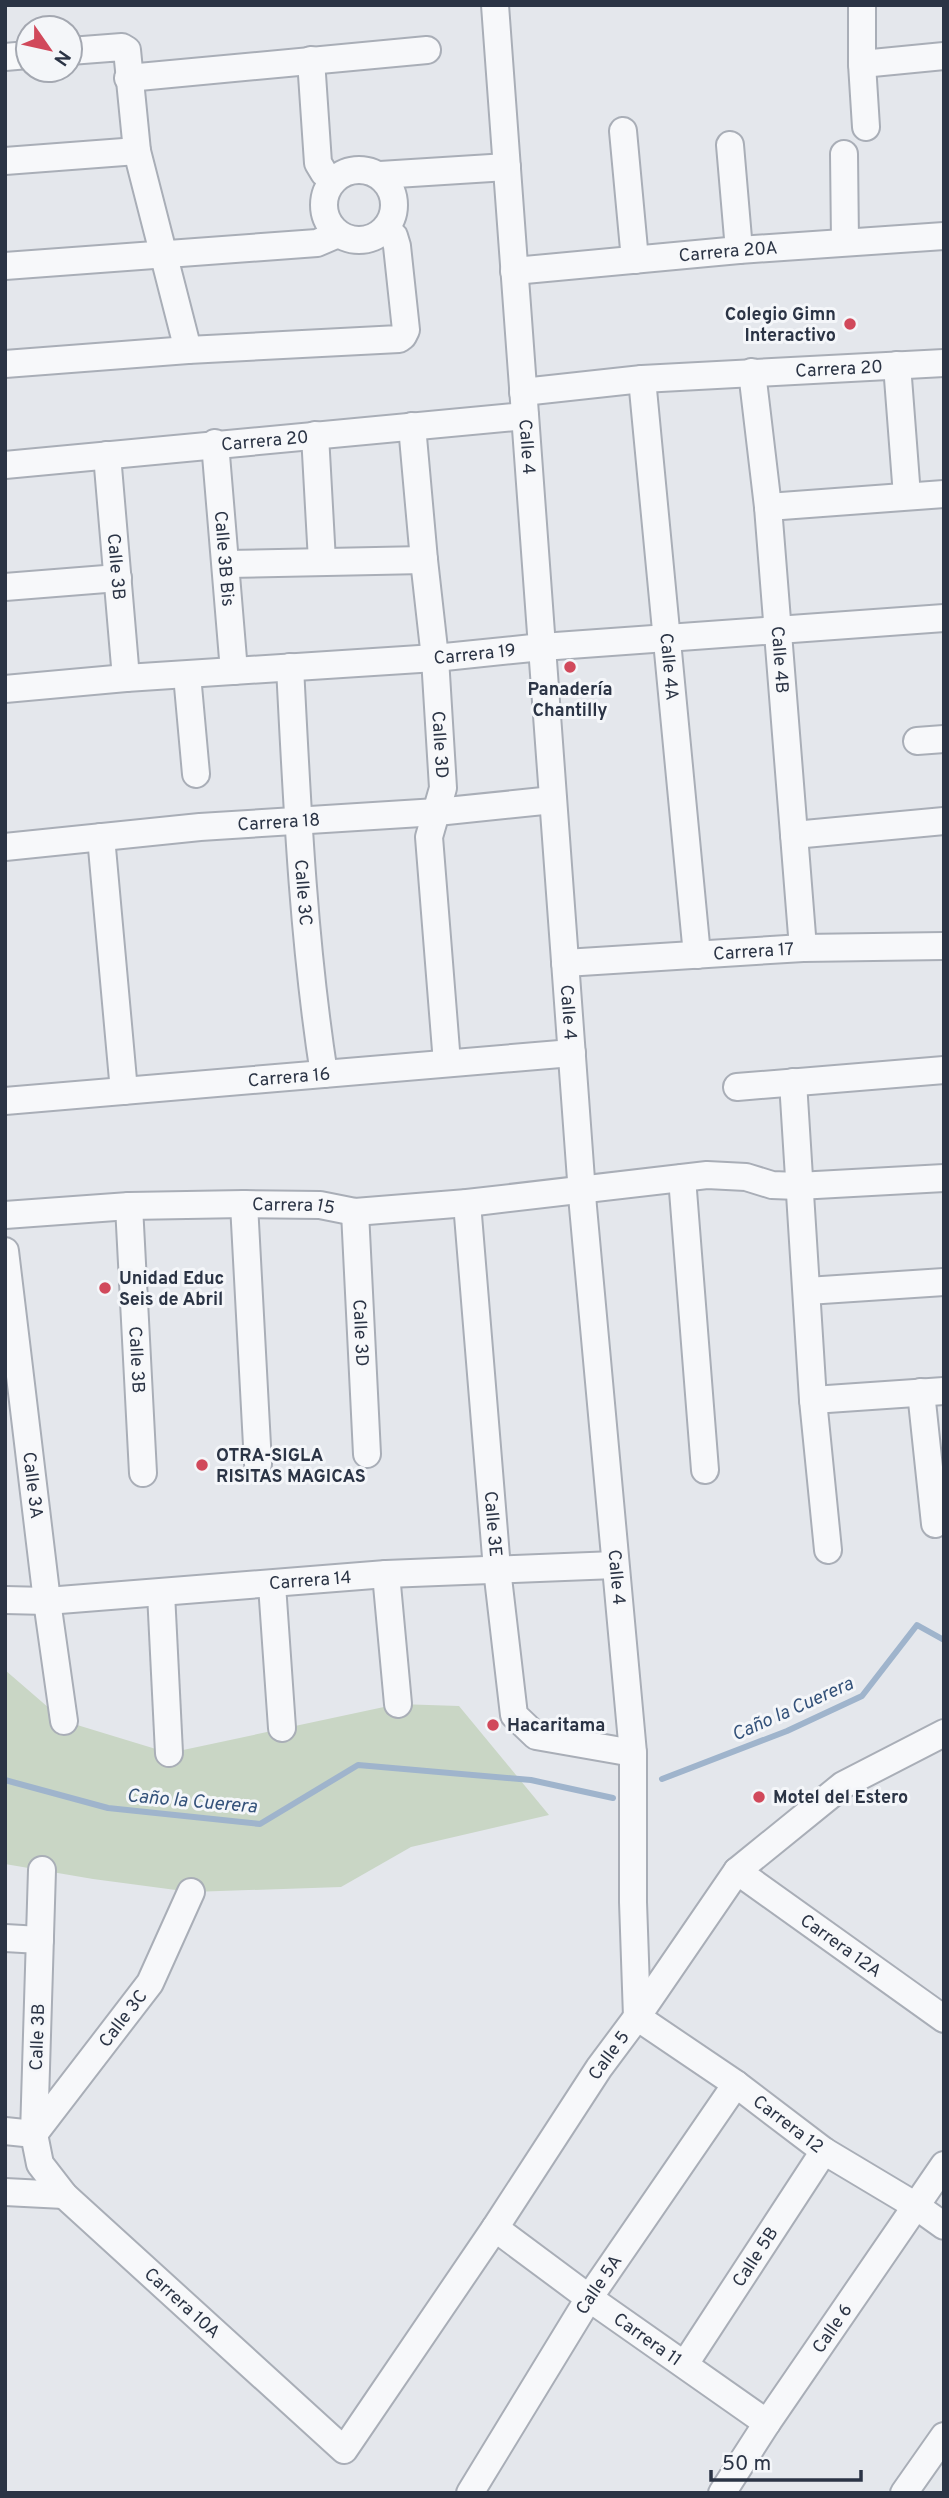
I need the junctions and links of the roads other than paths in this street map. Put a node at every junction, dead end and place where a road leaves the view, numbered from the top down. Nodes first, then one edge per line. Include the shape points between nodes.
1 (495, 5) edge
2 (862, 5) edge
3 (84, 50) edge
4 (426, 50) dead end
5 (944, 56) edge
6 (311, 60) junction
7 (862, 64) junction
8 (128, 78) junction
9 (866, 127) dead end
10 (623, 131) dead end
11 (730, 145) dead end
12 (137, 151) junction
13 (844, 155) dead end
14 (5, 161) edge
15 (507, 167) junction
16 (380, 176) junction
17 (334, 180) junction
18 (385, 229) junction
19 (338, 234) junction
20 (944, 236) edge
21 (845, 242) junction
22 (739, 250) junction
23 (164, 254) junction
24 (635, 260) junction
25 (5, 266) edge
26 (514, 271) junction
27 (188, 350) junction
28 (944, 363) edge
29 (5, 364) edge
30 (897, 365) junction
31 (752, 372) junction
32 (642, 379) junction
33 (524, 404) junction
34 (412, 426) junction
35 (315, 435) junction
36 (215, 443) junction
37 (107, 454) junction
38 (5, 465) edge
39 (944, 494) edge
40 (907, 496) junction
41 (768, 507) junction
42 (424, 560) junction
43 (322, 561) junction
44 (227, 564) junction
45 (118, 578) junction
46 (5, 587) edge
47 (944, 618) edge
48 (778, 630) junction
49 (666, 638) junction
50 (542, 647) junction
51 (435, 659) junction
52 (290, 667) junction
53 (234, 671) junction
54 (187, 675) junction
55 (126, 678) junction
56 (5, 690) edge
57 (944, 739) edge
58 (917, 741) dead end
59 (196, 774) dead end
60 (553, 800) junction
61 (437, 812) junction
62 (298, 819) junction
63 (944, 821) edge
64 (794, 835) junction
65 (101, 836) junction
66 (5, 847) edge
67 (944, 946) edge
68 (803, 948) junction
69 (697, 955) junction
70 (565, 964) junction
71 (572, 1053) junction
72 (447, 1063) junction
73 (944, 1070) edge
74 (324, 1074) junction
75 (793, 1082) junction
76 (737, 1087) dead end
77 (124, 1091) junction
78 (5, 1101) edge
79 (682, 1178) junction
80 (944, 1178) edge
81 (798, 1186) junction
82 (581, 1188) junction
83 (467, 1203) junction
84 (244, 1204) junction
85 (129, 1206) junction
86 (355, 1212) junction
87 (5, 1215) edge
88 (5, 1251) edge
89 (944, 1282) edge
90 (807, 1292) junction
91 (932, 1391) edge
92 (813, 1400) junction
93 (367, 1454) dead end
94 (258, 1464) dead end
95 (705, 1470) dead end
96 (143, 1473) dead end
97 (935, 1524) dead end
98 (828, 1550) dead end
99 (615, 1565) junction
100 (496, 1569) junction
101 (386, 1574) junction
102 (272, 1585) junction
103 (161, 1593) junction
104 (5, 1600) edge
105 (47, 1601) junction
106 (398, 1704) dead end
107 (64, 1721) dead end
108 (282, 1728) dead end
109 (944, 1733) edge
110 (169, 1753) dead end
111 (634, 1753) junction
112 (42, 1870) dead end
113 (737, 1871) junction
114 (191, 1892) dead end
115 (5, 1938) edge
116 (40, 1940) junction
117 (637, 2017) junction
118 (944, 2019) edge
119 (736, 2084) junction
120 (5, 2132) edge
121 (34, 2134) junction
122 (824, 2151) junction
123 (944, 2165) edge
124 (5, 2192) edge
125 (64, 2195) junction
126 (916, 2206) junction
127 (944, 2226) edge
128 (495, 2228) junction
129 (589, 2298) junction
130 (685, 2364) junction
131 (767, 2423) junction
132 (944, 2436) edge
133 (344, 2450) joint
134 (470, 2493) edge
135 (722, 2493) edge
136 (904, 2493) edge

1 - 15 street, Calle 4
2 - 7 street
3 - 8 street via 125,48
4 - 6 street
5 - 7 street
6 - 8 street
6 - 17 street via 318,163
7 - 9 street
8 - 12 street
10 - 24 street
11 - 22 street
12 - 14 street
12 - 23 street
13 - 21 street
15 - 16 street
15 - 26 street, Calle 4
16 - 17 street via 361,169
16 - 18 street via 395,201
17 - 19 street via 324,208
18 - 19 street via 367,240
18 - 27 street via 394,236 397,247 403,336
19 - 23 street via 317,243
20 - 21 street, Carrera 20A
21 - 22 street, Carrera 20A
22 - 24 street, Carrera 20A
23 - 25 street
23 - 27 street
24 - 26 street, Carrera 20A
26 - 33 street, Calle 4
27 - 29 street
28 - 30 street, Carrera 20
30 - 31 street, Carrera 20
30 - 40 street
31 - 32 street, Carrera 20
31 - 41 street, Calle 4B
32 - 33 street, Carrera 20
32 - 49 street, Calle 4A
33 - 34 street, Carrera 20
33 - 50 street, Calle 4
34 - 35 street, Carrera 20
34 - 42 street, Calle 3D
35 - 36 street, Carrera 20
35 - 43 street
36 - 37 street, Carrera 20
36 - 44 street, Calle 3B Bis
37 - 38 street, Carrera 20
37 - 45 street, Calle 3B
39 - 40 street
40 - 41 street
41 - 48 street, Calle 4B
42 - 43 street
42 - 51 street, Calle 3D
43 - 44 street
44 - 53 street, Calle 3B Bis
45 - 46 street
45 - 55 street, Calle 3B
47 - 48 street, Carrera 19
48 - 49 street, Carrera 19
48 - 64 street, Calle 4B
49 - 50 street, Carrera 19
49 - 69 street, Calle 4A
50 - 51 street, Carrera 19
50 - 60 street, Calle 4
51 - 52 street, Carrera 19
51 - 61 street, Calle 3D via 443,788
52 - 53 street, Carrera 19
52 - 62 street, Calle 3C
53 - 54 street, Carrera 19
54 - 55 street, Carrera 19
54 - 59 street
55 - 56 street, Carrera 19
57 - 58 street
60 - 61 street, Carrera 18
60 - 70 street, Calle 4
61 - 62 street, Carrera 18
61 - 72 street, Calle 3D via 429,837
62 - 65 street, Carrera 18
62 - 74 street, Calle 3C
63 - 64 street
64 - 68 street, Calle 4B
65 - 66 street, Carrera 18
65 - 77 street
67 - 68 street, Carrera 17
68 - 69 street, Carrera 17
69 - 70 street, Carrera 17
70 - 71 street, Calle 4
71 - 72 street, Carrera 16
71 - 82 street, Calle 4
72 - 74 street, Carrera 16
73 - 75 street
74 - 77 street, Carrera 16
75 - 76 street
75 - 81 street
77 - 78 street, Carrera 16
79 - 81 street, Carrera 15 via 746,1177
79 - 82 street, Carrera 15
79 - 95 street
80 - 81 street, Carrera 15
81 - 90 street
82 - 83 street, Carrera 15
82 - 99 street, Calle 4
83 - 86 street, Carrera 15
83 - 100 street, Calle 3E
84 - 85 street, Carrera 15
84 - 86 street, Carrera 15 via 320,1205
84 - 94 street
85 - 87 street, Carrera 15
85 - 96 street, Calle 3B
86 - 93 street, Calle 3D
88 - 105 street, Calle 3A
89 - 90 street
90 - 92 street
91 - 92 street
91 - 97 street
92 - 98 street
99 - 100 street, Carrera 14
99 - 111 street, Calle 4
100 - 101 street, Carrera 14
100 - 111 street, Calle 3E via 514,1715 536,1736
101 - 102 street, Carrera 14
101 - 106 street
102 - 103 street, Carrera 14
102 - 108 street
103 - 105 street, Carrera 14
103 - 110 street
104 - 105 street, Carrera 14
105 - 107 street, Calle 3A
109 - 113 street, Calle 5 via 843,1785
111 - 117 street, Calle 4
112 - 116 street, Calle 3B
113 - 117 street, Calle 5
113 - 118 street, Carrera 12A
114 - 121 street, Calle 3C via 150,1983
115 - 116 street
116 - 121 street, Calle 3B
117 - 119 street, Carrera 12
117 - 128 street, Calle 5
119 - 122 street, Carrera 12
119 - 129 street, Calle 5A
120 - 121 street
121 - 125 street, Calle 3B via 40,2164
122 - 126 street, Carrera 12
122 - 130 street, Calle 5B
123 - 126 street, Calle 6
124 - 125 street
125 - 133 street, Carrera 10A
126 - 127 street, Carrera 12
126 - 131 street, Calle 6
128 - 129 street, Carrera 11
128 - 133 street, Calle 5
129 - 130 street, Carrera 11
129 - 134 street, Calle 5A
130 - 131 street, Carrera 11
131 - 135 street, Calle 6
132 - 136 street

